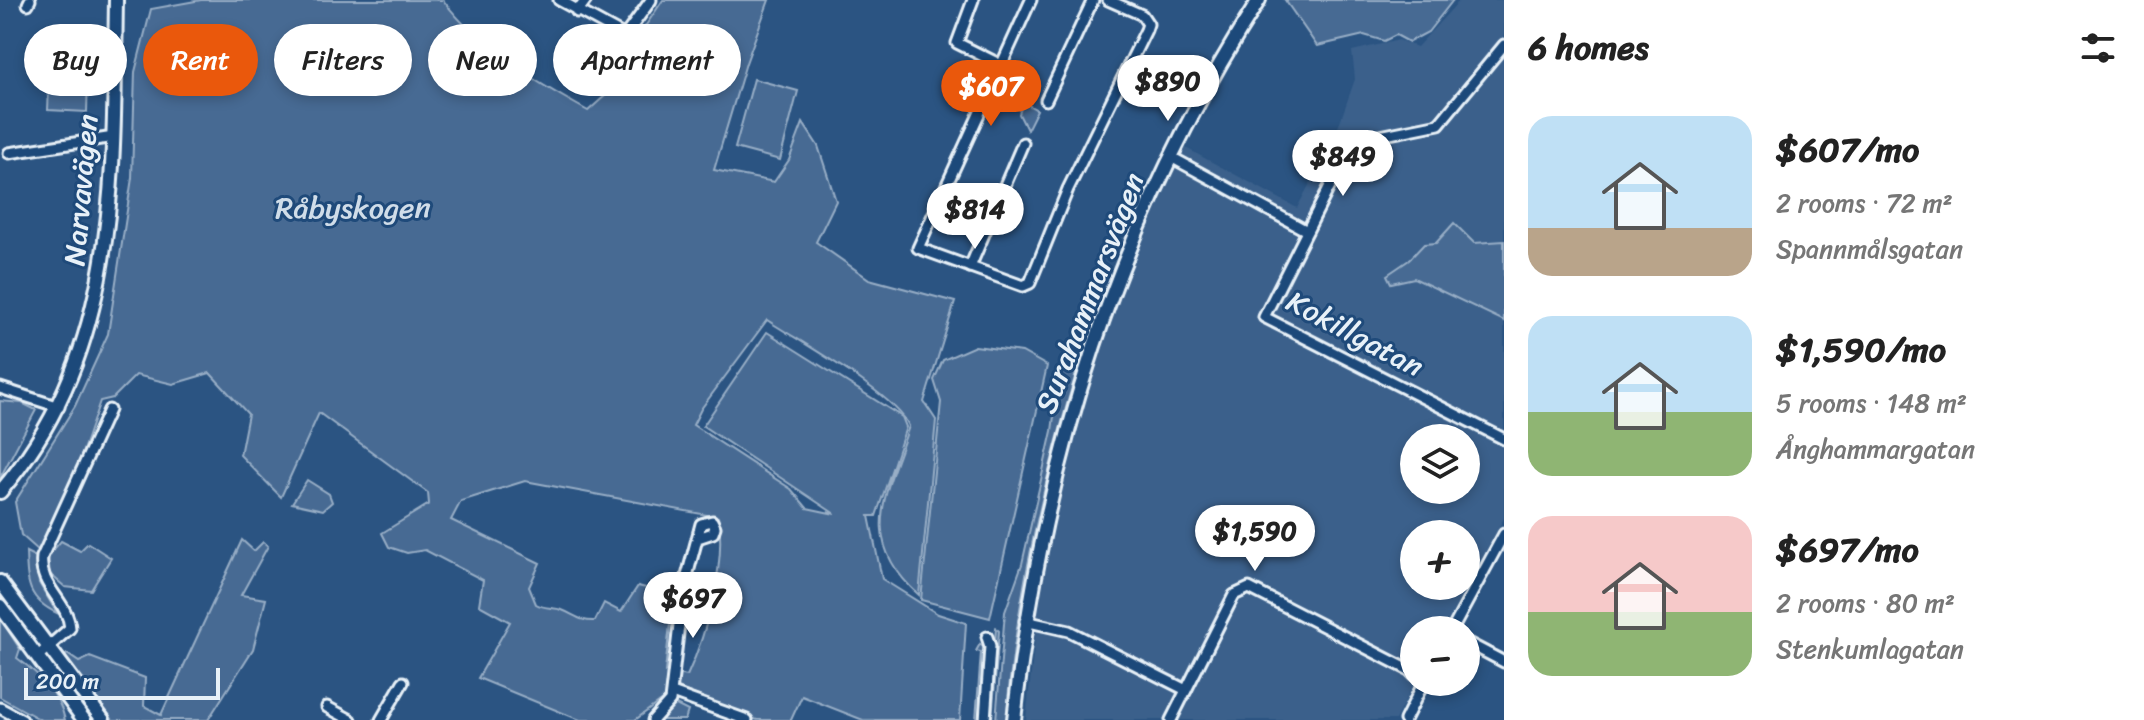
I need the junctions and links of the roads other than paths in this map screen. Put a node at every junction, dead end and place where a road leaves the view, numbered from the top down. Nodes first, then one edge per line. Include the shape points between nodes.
1 (116, 0) edge
2 (559, 0) edge
3 (586, 0) edge
4 (651, 0) edge
5 (973, 0) edge
6 (1031, 0) edge
7 (1093, 0) edge
8 (1108, 0) edge
9 (1259, 0) edge
10 (577, 12) junction
11 (1504, 45) edge
12 (1001, 65) junction
13 (1046, 100) dead end
14 (114, 137) junction
15 (1023, 143) dead end
16 (9, 153) dead end
17 (1171, 157) junction
18 (1307, 231) junction
19 (970, 267) junction
20 (0, 388) edge
21 (56, 406) junction
22 (109, 410) dead end
23 (1504, 439) edge
24 (0, 492) edge
25 (1504, 534) edge
26 (698, 538) dead end
27 (0, 582) edge
28 (0, 606) edge
29 (1460, 616) edge
30 (1025, 621) junction
31 (987, 637) dead end
32 (48, 649) junction
33 (1480, 649) edge
34 (37, 657) junction
35 (1504, 662) edge
36 (1400, 665) edge
37 (403, 682) dead end
38 (1186, 690) junction
39 (672, 693) junction
40 (1417, 696) edge
41 (327, 707) dead end
42 (0, 708) edge
43 (100, 716) edge
44 (22, 720) edge
45 (84, 720) edge
46 (351, 720) edge
47 (381, 720) edge
48 (653, 720) edge
49 (747, 720) edge
50 (985, 720) edge
51 (1014, 720) edge
52 (1171, 720) edge
53 (1405, 720) edge

1 - 14 main road, Narvavägen
2 - 10 street
3 - 10 street
4 - 10 street via 625,36
5 - 12 street via 957,43
6 - 12 street
7 - 13 street
8 - 19 street via 1142,15 1147,26 1081,160 1030,283
9 - 17 main road, Surahammarsvägen
11 - 18 street via 1439,124 1355,142
12 - 19 street via 919,249
14 - 16 street
14 - 21 main road, Narvavägen via 99,287
15 - 19 street
17 - 18 street
17 - 30 main road, Surahammarsvägen via 1133,237 1085,363 1049,494
18 - 23 street, Kokillgatan via 1264,317
20 - 21 street
21 - 24 main road, Narvavägen
22 - 32 street via 42,557 42,573 70,628
25 - 29 street
26 - 39 street via 683,591
27 - 32 main road
28 - 34 main road
30 - 38 street via 1069,631
30 - 51 main road, Surahammarsvägen
31 - 50 street
32 - 34 street
32 - 43 main road
33 - 35 street
34 - 45 main road
36 - 38 street via 1249,588 1234,595
37 - 47 street
38 - 52 street
39 - 48 street
39 - 49 street
40 - 53 street
41 - 46 street
42 - 44 street
43 - 45 street

